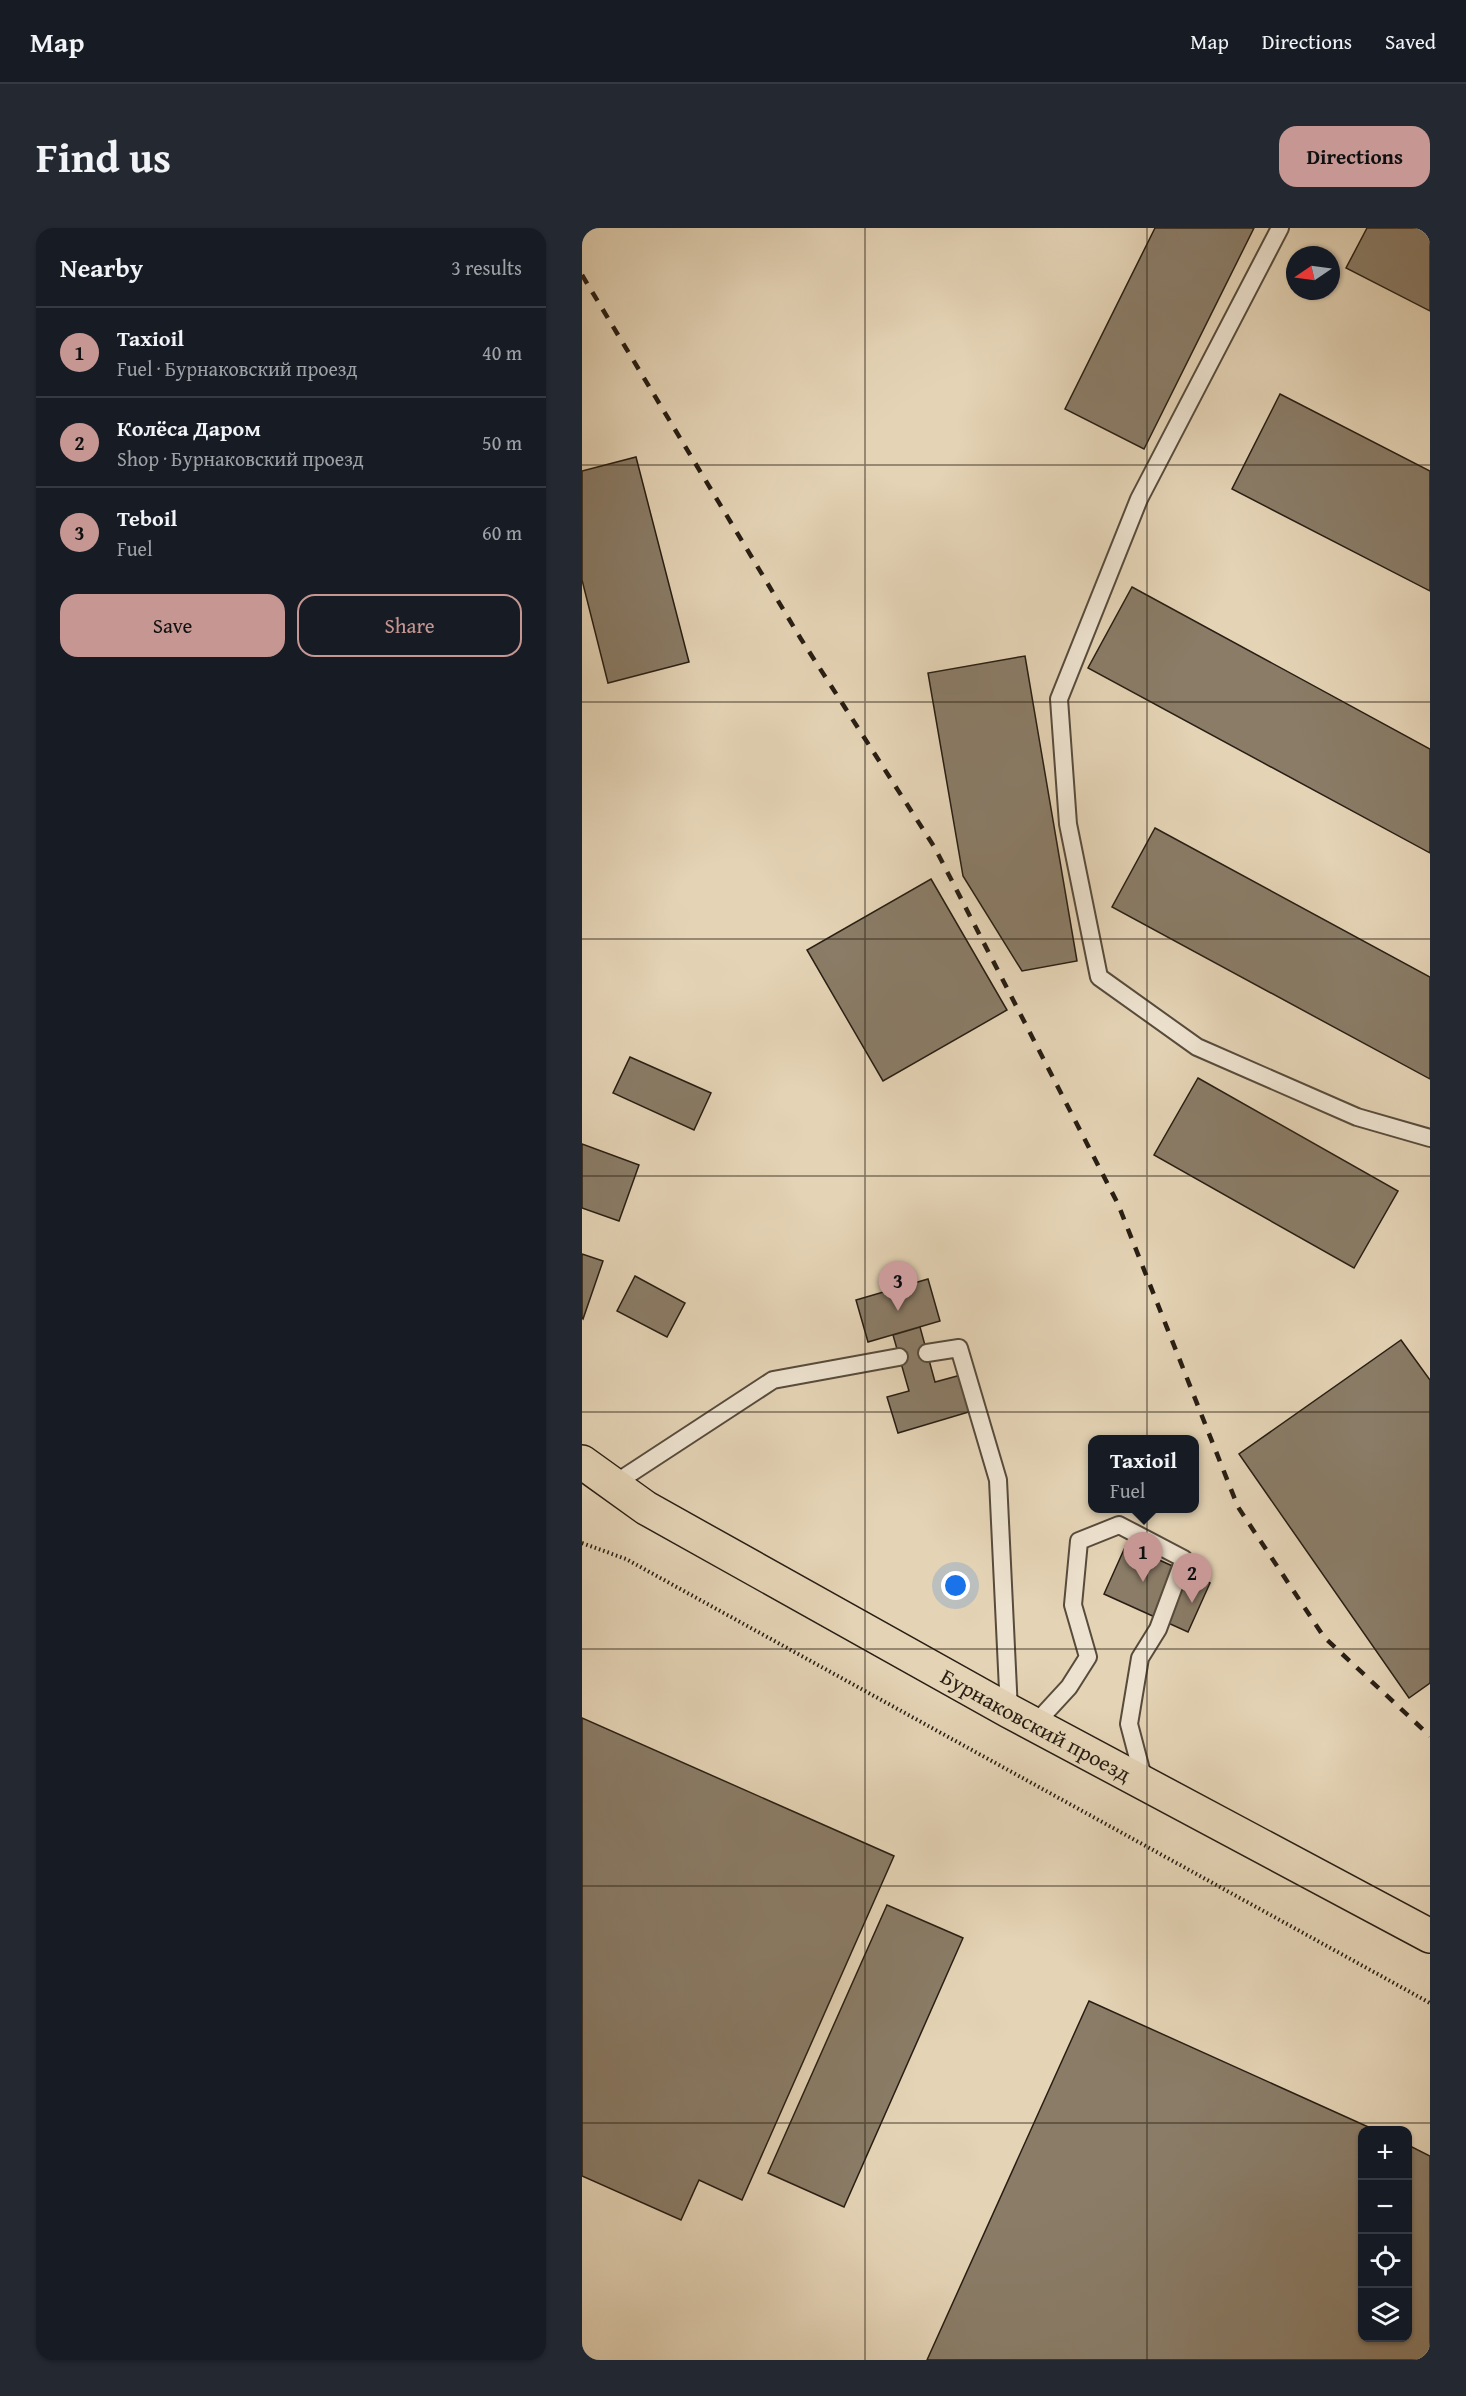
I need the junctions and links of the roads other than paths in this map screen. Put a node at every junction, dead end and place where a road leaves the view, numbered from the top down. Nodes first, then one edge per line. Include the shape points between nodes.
1 (1280, 228) edge
2 (1430, 1138) edge
3 (927, 1353) dead end
4 (899, 1358) dead end
5 (582, 1462) edge
6 (614, 1484) junction
7 (582, 1490) edge
8 (646, 1508) junction
9 (1021, 1718) junction
10 (1144, 1782) junction
11 (1430, 1936) edge

1 - 2 lane via 1138,499 1059,699 1068,824 1099,977 1197,1047 1357,1117
3 - 9 lane via 959,1348 998,1480
4 - 6 lane via 773,1380
5 - 6 main road, Бурнаковский проезд
6 - 8 main road, Бурнаковский проезд
7 - 8 main road, Бурнаковский проезд
8 - 9 main road, Бурнаковский проезд
9 - 10 main road, Бурнаковский проезд
9 - 10 lane via 1069,1688 1088,1657 1072,1605 1079,1541 1119,1525 1184,1559 1158,1629 1140,1658 1129,1724
10 - 11 main road, Бурнаковский проезд

